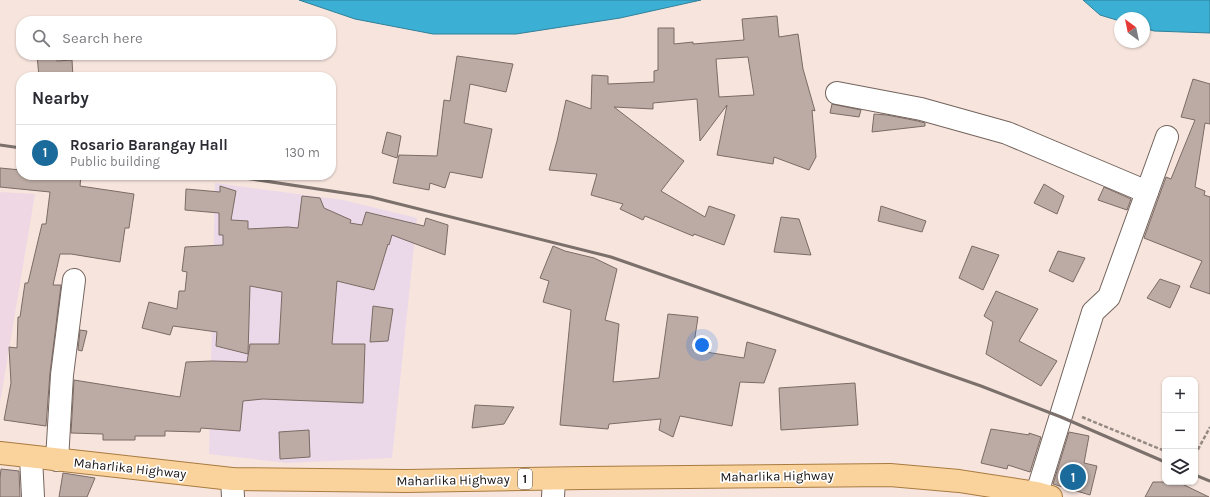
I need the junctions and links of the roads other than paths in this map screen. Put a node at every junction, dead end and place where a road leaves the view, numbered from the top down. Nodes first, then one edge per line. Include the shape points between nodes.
1 (837, 94) dead end
2 (1167, 137) dead end
3 (1147, 192) junction
4 (74, 280) dead end
5 (0, 453) edge
6 (30, 457) junction
7 (57, 460) junction
8 (232, 488) edge
9 (553, 488) edge
10 (1044, 495) edge
11 (33, 497) edge

1 - 3 street via 921,109 1007,133
2 - 3 street
3 - 10 street via 1109,297 1093,312 1063,409
4 - 7 street via 62,375
5 - 6 main road, Maharlika Highway / 1
6 - 7 main road, Maharlika Highway / 1
6 - 11 street
7 - 8 main road, Maharlika Highway / 1
8 - 9 main road, Maharlika Highway / 1 via 406,482
9 - 10 main road, Maharlika Highway / 1 via 890,475

